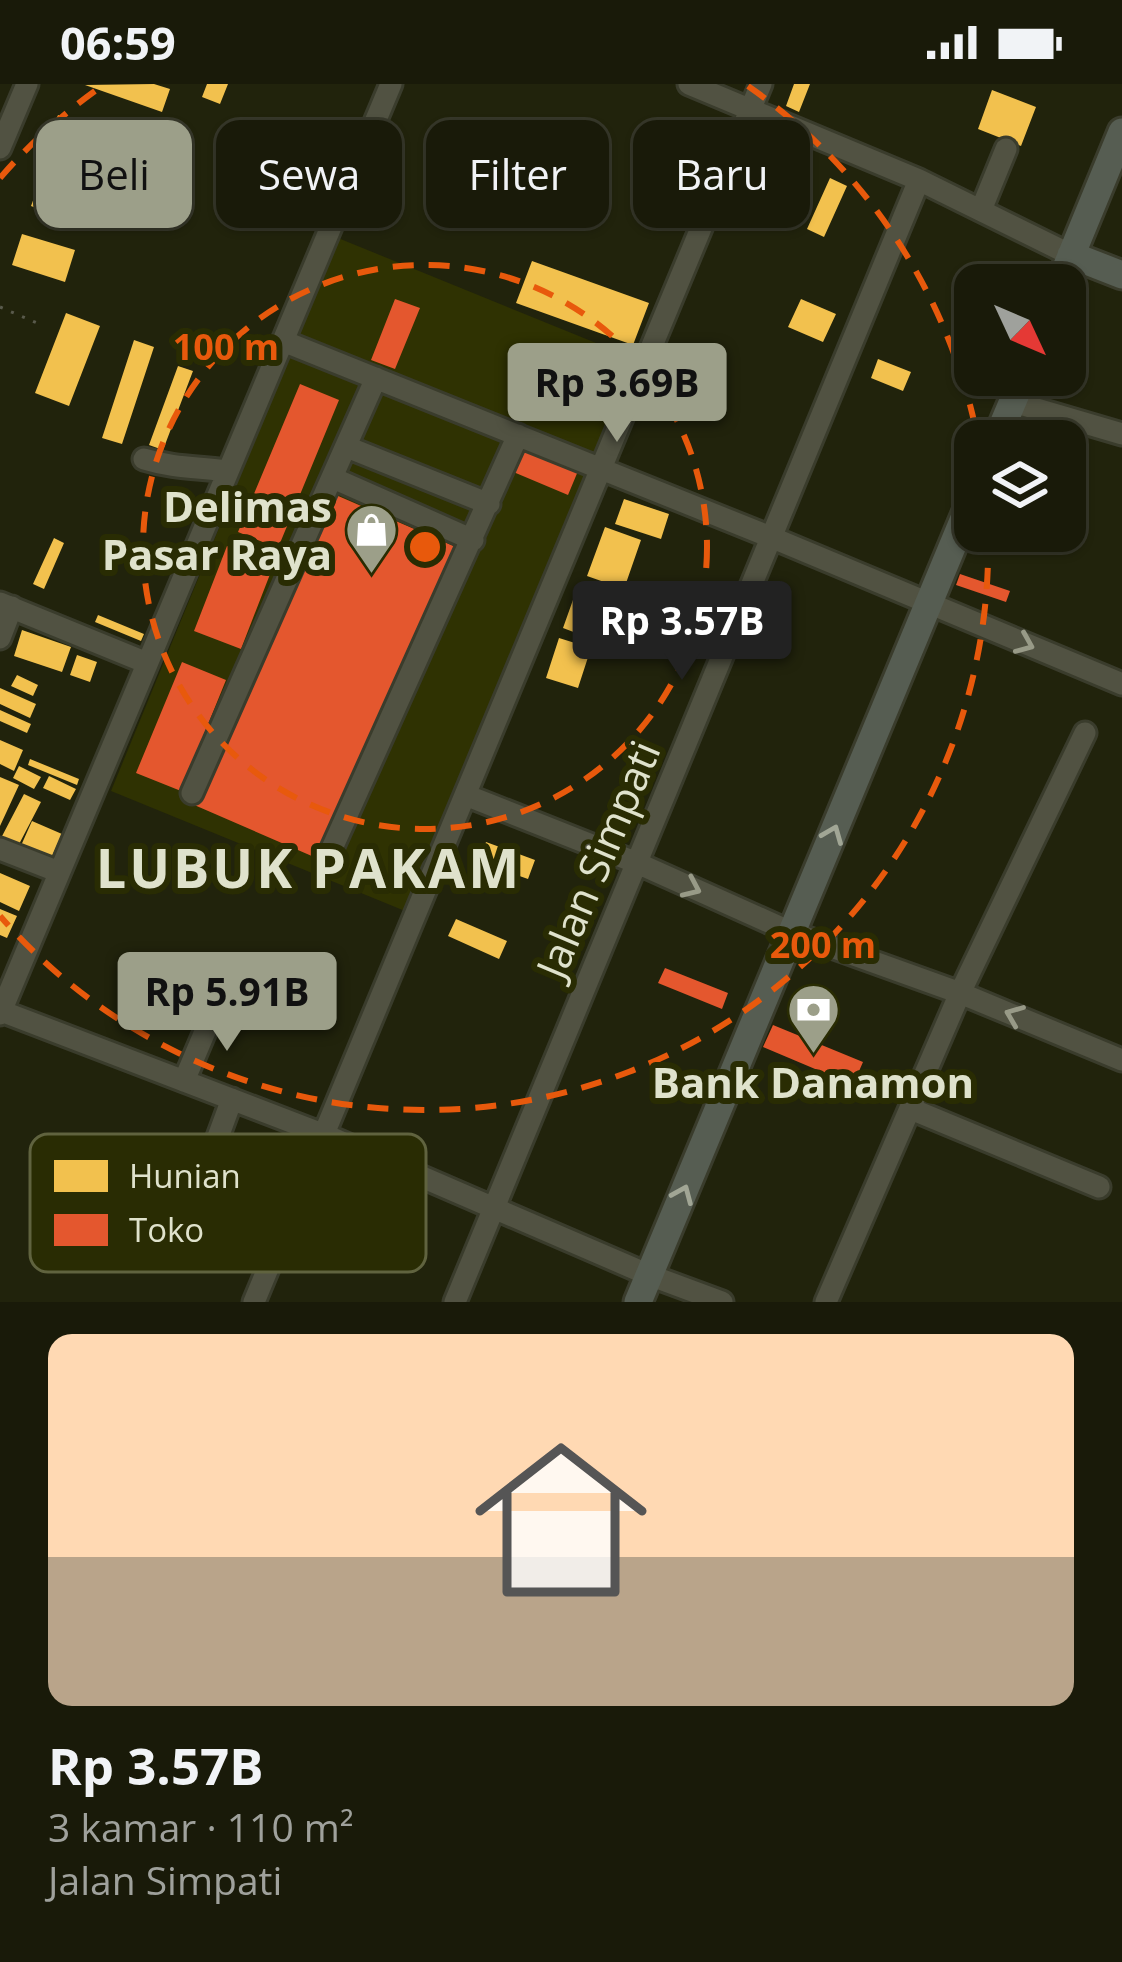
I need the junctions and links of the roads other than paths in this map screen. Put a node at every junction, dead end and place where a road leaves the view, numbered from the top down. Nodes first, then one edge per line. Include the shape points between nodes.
1 (27, 84) edge
2 (391, 84) edge
3 (688, 84) edge
4 (761, 84) edge
5 (751, 108) junction
6 (1122, 132) edge
7 (0, 148) edge
8 (1006, 149) dead end
9 (1114, 174) edge
10 (919, 180) junction
11 (981, 210) junction
12 (1071, 254) junction
13 (1067, 264) edge
14 (1122, 275) edge
15 (283, 340) junction
16 (376, 378) junction
17 (1015, 396) edge
18 (1013, 402) junction
19 (1006, 420) edge
20 (1122, 434) edge
21 (518, 435) junction
22 (346, 447) junction
23 (144, 459) dead end
24 (602, 470) junction
25 (228, 471) junction
26 (333, 478) junction
27 (489, 505) junction
28 (773, 538) junction
29 (473, 540) junction
30 (954, 542) edge
31 (928, 603) junction
32 (6, 605) edge
33 (0, 638) edge
34 (147, 663) junction
35 (1122, 684) edge
36 (1085, 733) dead end
37 (192, 793) dead end
38 (468, 796) junction
39 (0, 849) edge
40 (329, 855) dead end
41 (637, 863) junction
42 (59, 872) junction
43 (793, 933) junction
44 (959, 993) junction
45 (218, 1001) dead end
46 (1, 1013) edge
47 (1122, 1060) edge
48 (184, 1081) junction
49 (232, 1099) junction
50 (911, 1109) junction
51 (219, 1134) edge
52 (322, 1134) edge
53 (325, 1134) edge
54 (426, 1177) edge
55 (1099, 1187) dead end
56 (495, 1206) junction
57 (267, 1272) edge
58 (649, 1275) junction
59 (254, 1302) edge
60 (455, 1302) edge
61 (638, 1302) edge
62 (722, 1302) edge
63 (826, 1302) edge

1 - 7 street
2 - 15 street
3 - 5 street
4 - 5 street
5 - 10 street
5 - 24 street
6 - 9 main road
8 - 11 street
9 - 12 main road
10 - 11 street
10 - 28 street, Jalan Simpati
11 - 12 street
12 - 13 main road
12 - 14 main road
15 - 16 street
15 - 25 street
16 - 21 street
16 - 22 street
17 - 18 main road
18 - 19 main road
18 - 20 street
21 - 24 street
21 - 27 street
22 - 26 street
22 - 27 street
23 - 25 street
24 - 28 street
24 - 38 street
25 - 34 street
26 - 29 street
26 - 37 street
27 - 29 street
28 - 31 street
28 - 41 street, Jalan Simpati
29 - 40 street
30 - 31 main road
31 -> 35 street
43 -> 31 main road
32 - 33 street
32 - 34 street
34 - 42 street
36 - 44 street
38 - 41 street
38 - 53 street
39 - 42 street
41 -> 43 street
41 - 56 street, Jalan Simpati
42 - 46 street
43 - 44 street
58 -> 43 main road
47 -> 44 street
44 - 50 street
45 - 48 street
46 - 48 street
48 - 49 street
49 - 51 street
49 - 52 street
50 - 55 street
50 - 63 street
54 - 56 street
56 - 58 street
56 - 60 street, Jalan Simpati
57 - 59 street
58 - 61 main road
58 - 62 street

